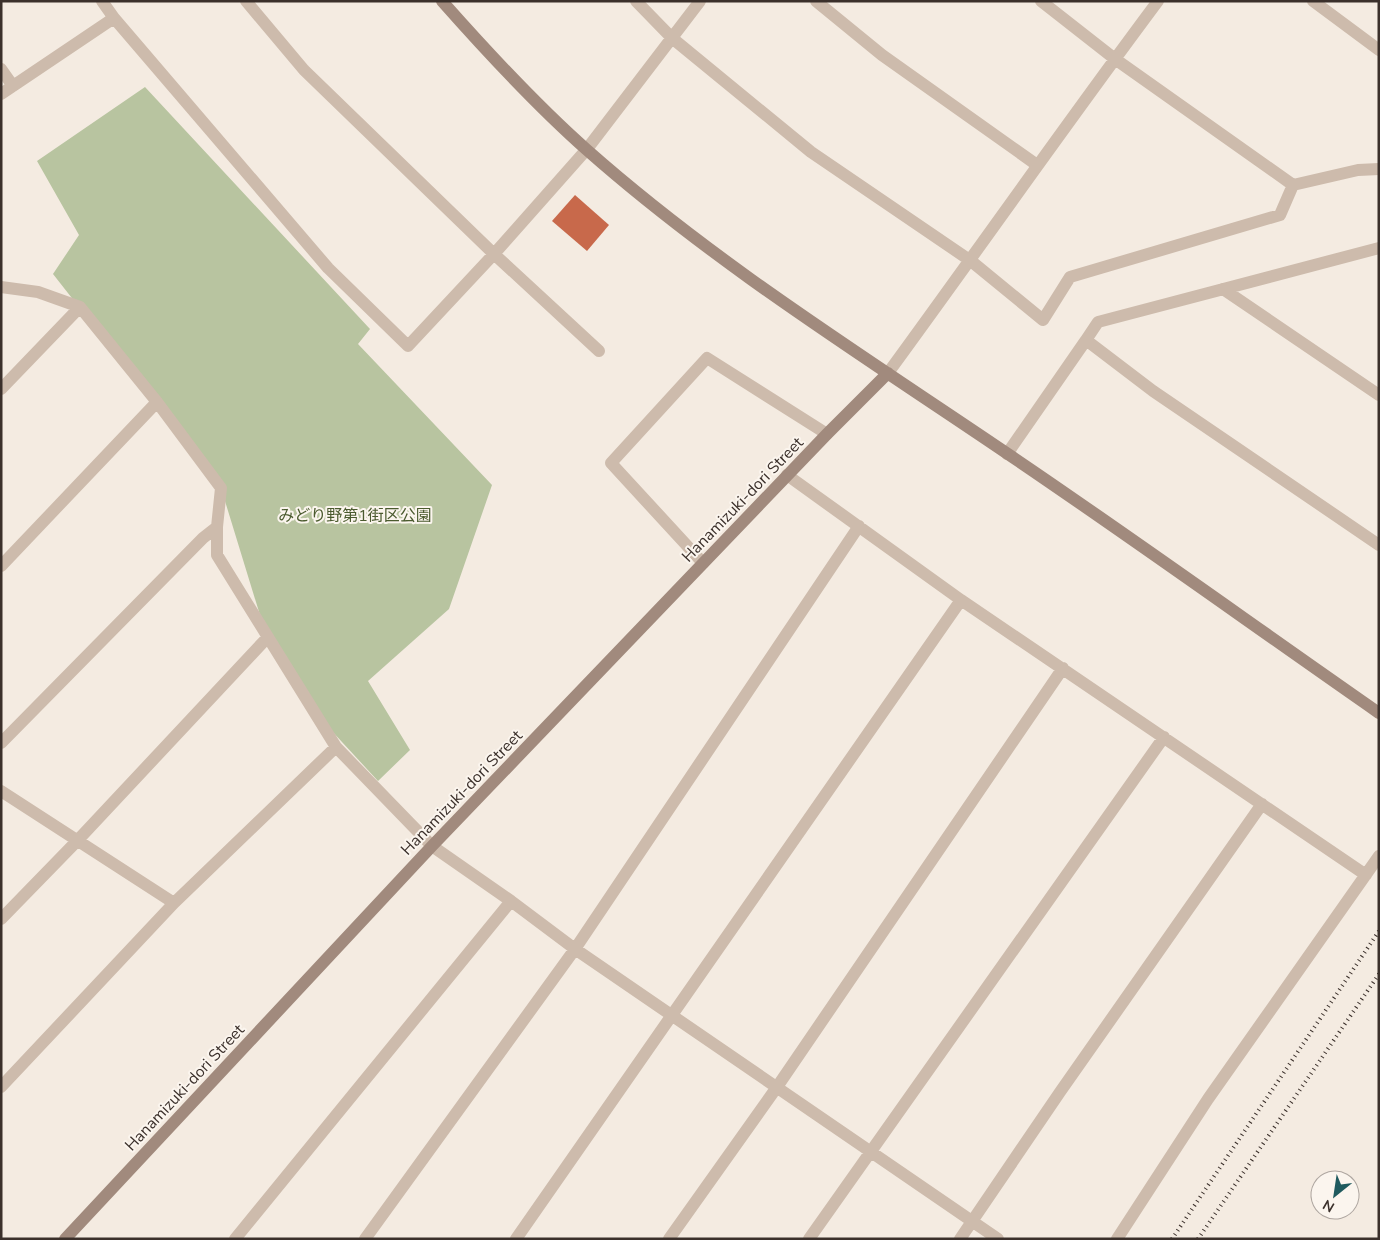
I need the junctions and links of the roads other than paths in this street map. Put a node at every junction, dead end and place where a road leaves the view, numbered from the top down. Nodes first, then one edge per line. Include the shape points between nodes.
1 (102, 1) edge
2 (246, 1) edge
3 (442, 1) edge
4 (636, 1) edge
5 (700, 1) edge
6 (816, 1) edge
7 (1041, 1) edge
8 (1158, 1) edge
9 (1313, 1) edge
10 (114, 18) junction
11 (672, 38) junction
12 (1379, 50) edge
13 (1115, 59) junction
14 (1, 69) edge
15 (13, 86) junction
16 (1, 94) edge
17 (587, 150) junction
18 (1037, 165) junction
19 (1379, 169) edge
20 (1293, 185) junction
21 (1379, 248) edge
22 (494, 254) junction
23 (971, 260) junction
24 (1, 288) edge
25 (1223, 289) junction
26 (80, 308) junction
27 (1086, 340) junction
28 (599, 351) dead end
29 (888, 373) junction
30 (1, 389) edge
31 (1379, 395) edge
32 (157, 402) junction
33 (826, 434) junction
34 (1007, 454) junction
35 (787, 475) junction
36 (859, 526) junction
37 (217, 527) junction
38 (1379, 545) edge
39 (703, 563) junction
40 (1, 566) edge
41 (961, 600) junction
42 (267, 638) junction
43 (1063, 668) junction
44 (1379, 713) edge
45 (1164, 737) junction
46 (1, 743) edge
47 (336, 748) junction
48 (1, 791) edge
49 (1262, 804) junction
50 (77, 841) junction
51 (432, 846) junction
52 (1379, 856) edge
53 (1366, 876) junction
54 (511, 901) junction
55 (174, 903) junction
56 (1, 919) edge
57 (575, 949) junction
58 (672, 1015) junction
59 (1, 1087) edge
60 (777, 1087) junction
61 (871, 1152) junction
62 (972, 1222) junction
63 (65, 1239) edge
64 (235, 1239) edge
65 (365, 1239) edge
66 (516, 1239) edge
67 (669, 1239) edge
68 (809, 1239) edge
69 (960, 1239) edge
70 (998, 1239) edge
71 (1117, 1239) edge

1 - 10 street
2 - 22 street via 304,70
3 - 17 street via 495,62
4 - 11 street
5 - 11 street
6 - 18 street via 882,55
7 - 13 street
8 - 13 street
9 - 12 street
10 - 15 street
10 - 22 street via 328,268 408,346
11 - 17 street
11 - 23 street via 811,152
13 - 18 street
13 - 20 street
14 - 15 street
15 - 16 street
17 - 22 street
17 - 29 street via 692,236 790,308
18 - 23 street
19 - 20 street via 1358,170
20 - 23 street via 1280,215 1070,277 1043,320
21 - 25 street
22 - 28 street
23 - 29 street
24 - 26 street via 38,292
25 - 27 street via 1098,322
25 - 31 street
26 - 30 street
26 - 32 street
27 - 34 street
27 - 38 street via 1153,391
29 - 33 street, Hanamizuki-dori Street
29 - 34 street
32 - 37 street via 221,488
32 - 40 street
33 - 35 street, Hanamizuki-dori Street
33 - 39 street via 707,358 611,463
34 - 44 street
35 - 36 street
35 - 39 street, Hanamizuki-dori Street
36 - 41 street
36 - 57 street
37 - 42 street via 217,555
37 - 46 street
39 - 51 street, Hanamizuki-dori Street
41 - 43 street
41 - 58 street
42 - 47 street
42 - 50 street
43 - 45 street
43 - 60 street
45 - 49 street
45 - 61 street
47 - 51 street
47 - 55 street
48 - 50 street
49 - 53 street
49 - 62 street
50 - 55 street
50 - 56 street
51 - 54 street
51 - 63 street, Hanamizuki-dori Street
52 - 53 street
53 - 71 street via 1208,1100
54 - 57 street
54 - 64 street
55 - 59 street
57 - 58 street
57 - 65 street
58 - 60 street
58 - 66 street
60 - 61 street
60 - 67 street
61 - 62 street
61 - 68 street
62 - 69 street
62 - 70 street

